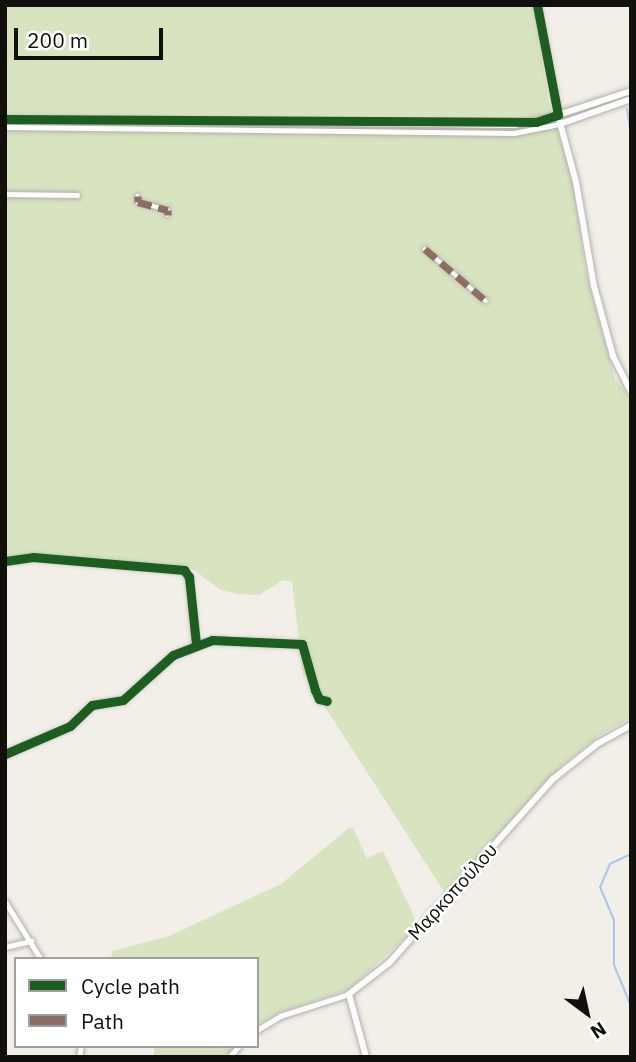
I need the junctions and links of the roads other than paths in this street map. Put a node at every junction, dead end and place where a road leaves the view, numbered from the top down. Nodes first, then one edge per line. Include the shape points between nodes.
1 (537, 5) edge
2 (631, 91) edge
3 (631, 99) edge
4 (558, 116) junction
5 (5, 119) edge
6 (394, 123) junction
7 (560, 124) junction
8 (5, 127) edge
9 (393, 132) junction
10 (5, 194) edge
11 (77, 195) dead end
12 (138, 196) dead end
13 (168, 215) dead end
14 (425, 249) dead end
15 (486, 301) dead end
16 (631, 392) edge
17 (5, 561) edge
18 (196, 644) junction
19 (327, 701) dead end
20 (631, 724) edge
21 (5, 754) edge
22 (5, 901) edge
23 (31, 941) junction
24 (5, 947) edge
25 (40, 957) edge
26 (349, 994) junction
27 (259, 1029) edge
28 (366, 1057) edge

1 - 4 street
2 - 4 main road
3 - 7 main road
4 - 6 street via 514,125
4 - 7 main road
5 - 6 street
6 - 9 street
7 - 9 street via 527,133
7 - 16 main road via 597,298 619,374
8 - 9 street
10 - 11 street
12 - 13 street via 138,202 168,209
14 - 15 street
17 - 18 street via 33,557 184,569 189,577
18 - 19 street via 225,640 302,644 315,690 319,699
18 - 21 street via 173,655 123,700 92,705 69,726
20 - 26 main road, Μαρκοπούλου via 553,779 389,963
22 - 23 street
23 - 24 street
23 - 25 street
26 - 27 street, Μαρκοπούλου via 280,1016
26 - 28 main road

